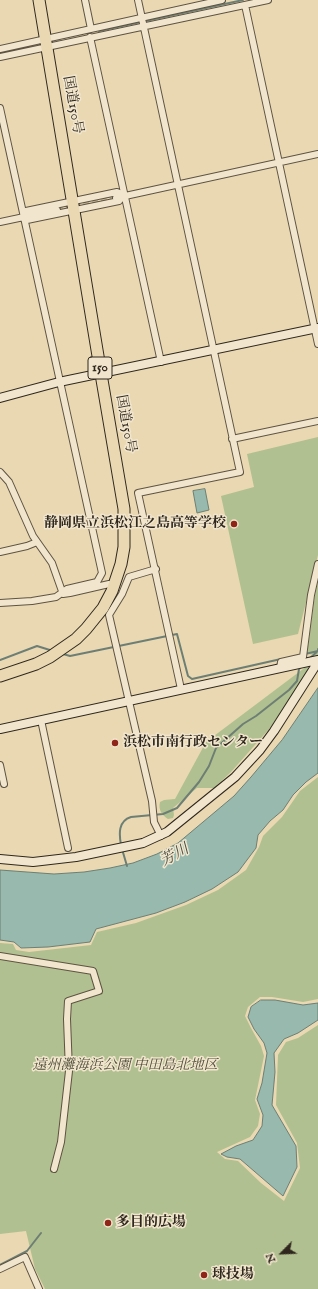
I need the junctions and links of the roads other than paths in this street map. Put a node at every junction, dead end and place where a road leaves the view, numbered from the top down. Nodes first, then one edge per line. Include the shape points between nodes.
1 (39, 0) edge
2 (85, 0) edge
3 (138, 0) edge
4 (222, 0) edge
5 (268, 0) edge
6 (191, 3) edge
7 (245, 5) junction
8 (142, 18) junction
9 (144, 26) junction
10 (91, 29) junction
11 (90, 37) junction
12 (46, 43) junction
13 (0, 49) edge
14 (0, 57) edge
15 (0, 108) edge
16 (318, 154) edge
17 (279, 162) junction
18 (177, 184) junction
19 (124, 195) junction
20 (116, 198) tunnel mouth
21 (74, 206) junction
22 (58, 210) tunnel mouth
23 (24, 217) junction
24 (0, 222) edge
25 (316, 329) edge
26 (318, 344) edge
27 (214, 351) junction
28 (161, 362) junction
29 (101, 374) junction
30 (59, 382) junction
31 (0, 398) edge
32 (318, 421) edge
33 (232, 439) junction
34 (0, 472) edge
35 (37, 542) junction
36 (0, 552) edge
37 (318, 564) edge
38 (156, 571) junction
39 (132, 579) dead end
40 (109, 584) dead end
41 (63, 594) junction
42 (0, 603) edge
43 (318, 661) edge
44 (280, 668) junction
45 (0, 676) edge
46 (181, 689) junction
47 (129, 701) junction
48 (41, 720) junction
49 (0, 729) edge
50 (0, 764) edge
51 (4, 784) dead end
52 (161, 836) junction
53 (68, 848) dead end
54 (0, 859) edge
55 (0, 956) edge
56 (54, 1170) dead end
57 (0, 1269) edge
58 (39, 1289) edge

1 - 12 highway, 国道150号 / 150
2 - 10 street
3 - 8 street
4 - 6 street
5 - 7 street
6 - 8 street
7 - 9 street
7 - 17 street
8 - 9 street
8 - 10 street
9 - 11 street
9 - 18 street
10 - 12 street
11 - 12 street
11 - 19 street
12 - 13 street
12 - 14 street
12 - 21 highway, 国道150号 / 150
15 - 23 street
16 - 17 street
17 - 18 street
17 - 25 street
18 - 19 street
18 - 27 street
19 - 20 street
19 - 21 street via 118,201
19 - 21 street via 117,192
19 - 28 street
21 - 23 street via 28,220
21 - 23 street via 26,211
21 - 29 highway, 国道150号 / 150
22 - 23 street
23 - 24 street
23 - 30 street
25 - 26 street
25 - 27 street
27 - 28 street
27 - 33 street
28 - 29 street
29 - 30 street
29 - 45 highway, 国道150号 / 150 via 124,509 124,547 112,591 95,619 76,639 36,664
30 - 31 street
30 - 41 street via 102,573 97,582 67,589
32 - 33 street
33 - 38 street via 240,472 138,493
34 - 35 street via 9,482
35 - 36 street
35 - 41 street via 52,563
37 - 44 street via 302,658 281,662
38 - 39 street
38 - 46 street
38 - 47 street via 129,577 110,615
40 - 41 street
41 - 42 street via 32,601
43 - 44 street
43 - 52 street via 260,750 235,777
44 - 46 street
46 - 47 street
47 - 48 street
47 - 52 street via 152,801 154,822
48 - 49 street
48 - 53 street
50 - 51 street
52 - 54 street via 143,843 76,857 33,862
55 - 56 street via 93,971 99,991 68,1001 69,1071 61,1142
57 - 58 street via 25,1257

